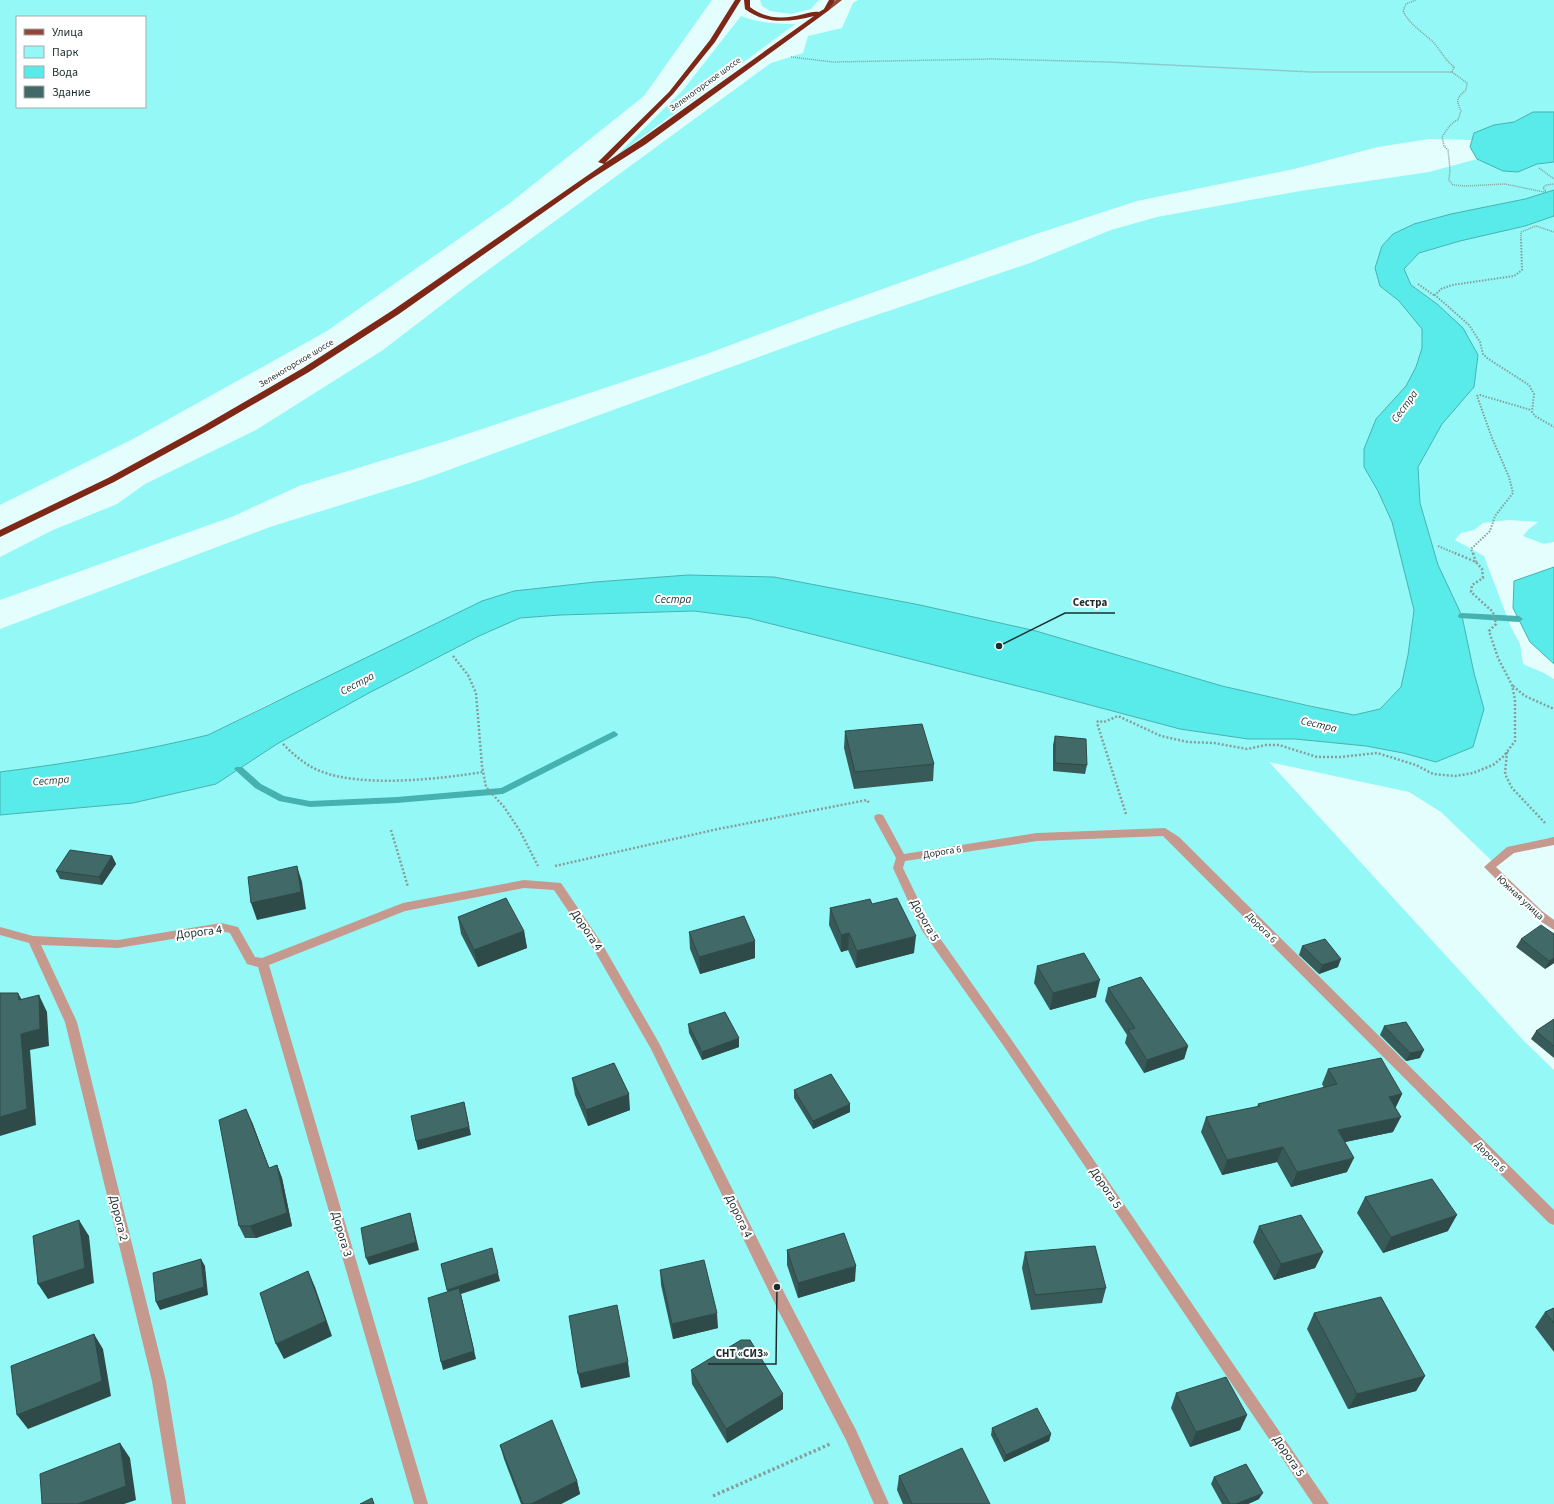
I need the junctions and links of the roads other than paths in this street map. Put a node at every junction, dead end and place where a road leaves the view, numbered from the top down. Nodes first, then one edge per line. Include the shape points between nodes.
1 (738, 0) edge
2 (747, 0) edge
3 (832, 0) edge
4 (839, 0) edge
5 (826, 10) junction
6 (585, 179) junction
7 (0, 534) edge
8 (879, 818) dead end
9 (1554, 841) edge
10 (899, 863) junction
11 (1554, 926) edge
12 (0, 931) edge
13 (33, 940) junction
14 (263, 964) junction
15 (1554, 1218) edge
16 (179, 1504) edge
17 (421, 1504) edge
18 (882, 1504) edge
19 (1322, 1504) edge

1 - 6 highway, Зеленогорское шоссе via 713,41 671,93
2 - 5 highway via 747,8 755,15 769,19 798,18
3 - 5 highway, Зеленогорское шоссе
4 - 5 main road
5 - 6 highway, Зеленогорское шоссе via 643,142
6 - 7 highway, Зеленогорское шоссе via 396,312 306,370 111,480
8 - 10 street, Дорога 5
9 - 11 street, Южная улица via 1511,850 1489,867
10 - 15 street, Дорога 6 via 1037,837 1165,832
10 - 19 street, Дорога 5 via 925,926
12 - 13 street, Дорога 4
13 - 14 street, Дорога 4 via 118,944 221,927 234,930 251,961
13 - 16 street, Дорога 2 via 71,1022 159,1381
14 - 17 street, Дорога 3
14 - 18 street, Дорога 4 via 403,907 524,884 557,886 597,945 655,1046 783,1305 851,1435

